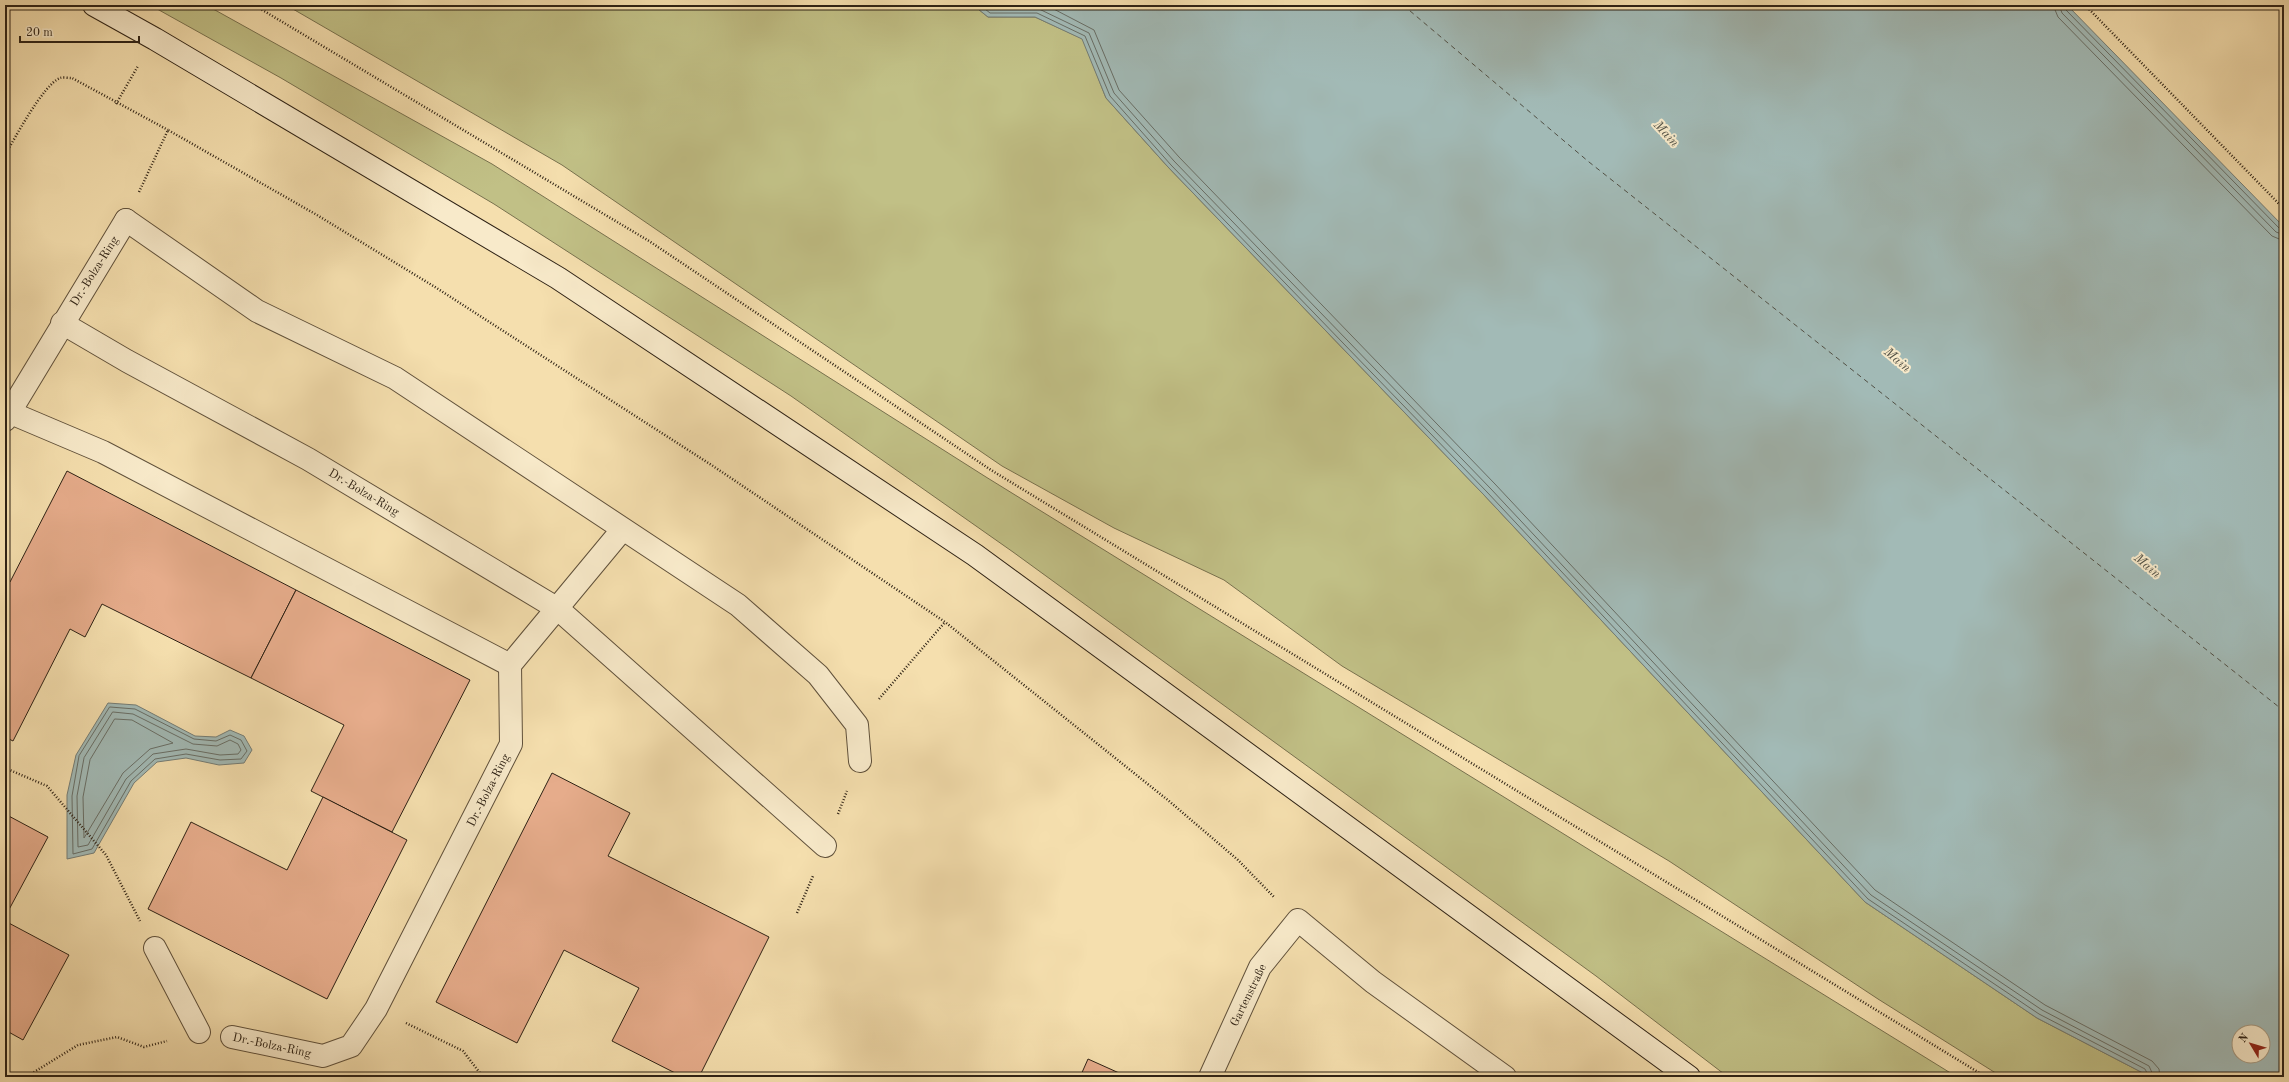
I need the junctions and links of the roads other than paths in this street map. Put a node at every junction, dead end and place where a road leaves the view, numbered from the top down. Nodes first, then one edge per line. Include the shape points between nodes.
1 (94, 5) edge
2 (62, 323) junction
3 (8, 417) edge
4 (622, 530) junction
5 (558, 609) junction
6 (510, 665) junction
7 (860, 761) dead end
8 (825, 846) dead end
9 (155, 948) road end
10 (199, 1032) road end
11 (232, 1037) dead end
12 (1210, 1077) edge
13 (1505, 1077) edge
14 (1689, 1077) edge

1 - 14 main road via 558,278 975,555
2 - 3 main road, Dr.-Bolza-Ring
2 - 4 main road, Dr.-Bolza-Ring via 126,220 257,311 395,378 505,449
2 - 5 main road, Dr.-Bolza-Ring via 308,459
3 - 6 main road via 104,452
4 - 5 main road
4 - 7 main road via 738,605 818,675 856,725
5 - 6 main road
5 - 8 main road, Dr.-Bolza-Ring
6 - 11 main road, Dr.-Bolza-Ring via 511,744 376,1009 351,1046 323,1056
9 - 10 main road
12 - 13 main road, Gartenstraße via 1260,967 1298,920 1373,982

